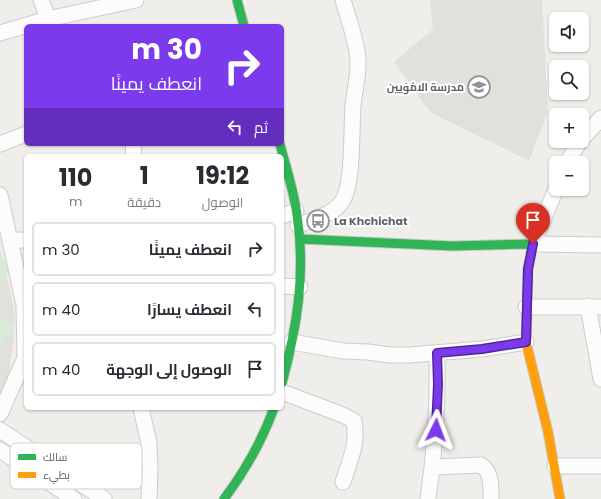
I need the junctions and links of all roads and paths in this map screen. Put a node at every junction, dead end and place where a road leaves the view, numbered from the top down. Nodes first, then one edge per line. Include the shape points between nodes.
1 (41, 0) edge
2 (136, 0) edge
3 (237, 0) edge
4 (343, 0) edge
5 (48, 20) junction
6 (71, 21) edge
7 (33, 24) edge
8 (243, 24) edge
9 (24, 26) edge
10 (0, 33) edge
11 (601, 118) edge
12 (589, 131) edge
13 (24, 135) edge
14 (0, 144) edge
15 (284, 158) edge
16 (0, 195) edge
17 (553, 196) edge
18 (284, 217) edge
19 (298, 225) junction
20 (10, 240) junction
21 (24, 240) edge
22 (533, 244) junction
23 (601, 245) edge
24 (284, 286) edge
25 (300, 287) junction
26 (24, 301) edge
27 (595, 306) edge
28 (526, 307) junction
29 (292, 342) junction
30 (526, 342) junction
31 (437, 353) junction
32 (24, 363) edge
33 (284, 368) edge
34 (22, 373) edge
35 (601, 379) edge
36 (284, 393) edge
37 (141, 410) edge
38 (273, 410) edge
39 (0, 414) edge
40 (0, 430) edge
41 (20, 443) edge
42 (0, 450) edge
43 (10, 457) edge
44 (250, 463) junction
45 (555, 466) junction
46 (601, 466) edge
47 (433, 467) junction
48 (248, 480) dead end
49 (343, 482) dead end
50 (59, 489) edge
51 (89, 489) edge
52 (74, 499) edge
53 (104, 499) edge
54 (149, 499) edge
55 (224, 499) edge
56 (428, 499) edge
57 (491, 499) edge
58 (560, 499) edge

1 - 5 street
2 - 6 street
3 - 8 street
4 - 19 street via 353,34 358,65 348,181 341,203 331,212
5 - 6 street
5 - 7 street
9 - 10 street
11 - 12 street
13 - 14 street
15 - 19 street
16 - 20 street
17 - 22 street
18 - 19 street
19 - 22 street via 452,246
19 - 25 street
20 - 21 street
20 - 26 street
22 - 23 street
22 - 28 street via 528,269
24 - 25 street
25 - 29 street
27 - 28 street
27 - 35 street
28 - 30 street
29 - 31 street via 343,351 390,355
29 - 33 street
30 - 31 street
30 - 45 street
31 - 47 street
32 - 34 street
34 - 39 street
36 - 49 street via 354,421 356,435
37 - 54 street via 149,443
38 - 44 street
40 - 41 street
42 - 43 street
44 - 48 street
44 - 55 street
45 - 46 street
45 - 58 street
47 - 56 street
47 - 57 street via 481,465 486,468 489,475
50 - 52 street
51 - 53 street

